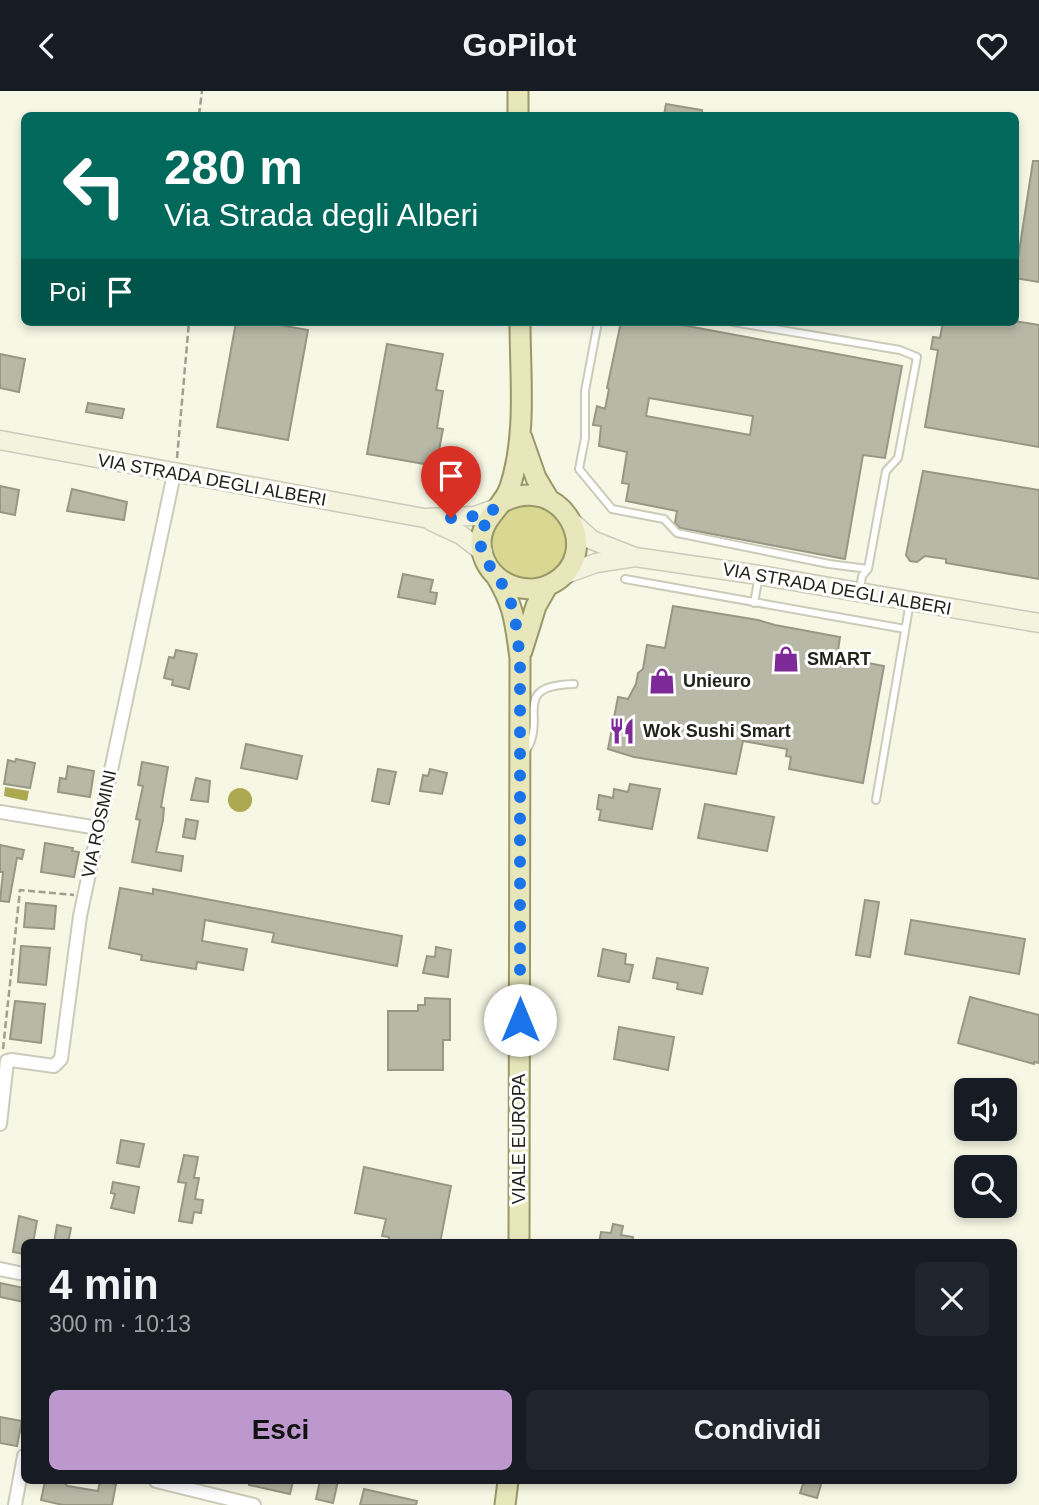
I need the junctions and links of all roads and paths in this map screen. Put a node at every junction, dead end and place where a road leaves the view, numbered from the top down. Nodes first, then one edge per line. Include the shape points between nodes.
1 (202, 91) edge
2 (518, 91) edge
3 (199, 112) edge
4 (519, 112) edge
5 (189, 326) edge
6 (520, 326) edge
7 (597, 326) edge
8 (757, 326) edge
9 (520, 431) junction
10 (0, 440) edge
11 (174, 474) junction
12 (548, 498) junction
13 (498, 506) junction
14 (424, 518) junction
15 (572, 522) junction
16 (482, 552) junction
17 (635, 557) junction
18 (868, 569) junction
19 (759, 575) junction
20 (496, 576) junction
21 (625, 579) dead end
22 (556, 580) junction
23 (860, 592) junction
24 (910, 601) junction
25 (754, 603) junction
26 (1039, 623) edge
27 (905, 629) junction
28 (520, 658) junction
29 (520, 702) junction
30 (521, 759) junction
31 (876, 800) dead end
32 (0, 812) edge
33 (98, 828) junction
34 (84, 896) junction
35 (3, 1058) edge
36 (0, 1124) edge
37 (519, 1239) edge
38 (0, 1269) edge
39 (21, 1273) edge
40 (21, 1472) edge
41 (168, 1484) edge
42 (508, 1484) edge
43 (15, 1505) edge
44 (254, 1505) edge
45 (505, 1505) edge

1 - 3 path
2 - 4 main road
5 - 11 path
6 - 9 main road
7 - 18 lane via 585,391 585,438 579,469 612,509 664,519 677,533
8 - 18 lane via 900,350 917,357 898,458 886,471
9 - 12 main road
9 - 13 main road via 509,489
10 - 11 main road, VIA STRADA DEGLI ALBERI
11 - 14 main road, VIA STRADA DEGLI ALBERI
11 - 33 street, VIA ROSMINI
12 - 13 main road via 518,496
12 - 15 main road
13 - 14 main road, VIA STRADA DEGLI ALBERI via 475,516
13 - 16 main road via 485,525
14 - 16 main road, VIA STRADA DEGLI ALBERI via 461,535
15 - 17 main road, VIA STRADA DEGLI ALBERI via 592,540
15 - 22 main road, VIALE EUROPA via 576,550 569,567
16 - 20 main road, VIALE EUROPA
17 - 19 main road, VIA STRADA DEGLI ALBERI
17 - 22 main road, VIA STRADA DEGLI ALBERI via 597,563
18 - 23 lane
19 - 23 main road, VIA STRADA DEGLI ALBERI
19 - 25 lane
20 - 22 main road via 521,589
20 - 28 main road, VIALE EUROPA via 514,613
21 - 25 lane
22 - 28 main road, VIALE EUROPA via 536,606
23 - 24 main road, VIA STRADA DEGLI ALBERI
24 - 26 main road, VIA STRADA DEGLI ALBERI
24 - 27 lane
25 - 27 lane
27 - 31 lane
28 - 29 main road, VIALE EUROPA
29 - 30 main road, VIALE EUROPA
29 - 30 lane via 554,682 564,679 574,684 546,687 537,694 533,740
30 - 37 main road, VIALE EUROPA
32 - 33 street
33 - 34 street, VIA ROSMINI
34 - 35 street, VIA ROSMINI via 61,1059 54,1066
34 - 35 path via 20,890
35 - 36 street
38 - 39 street
40 - 43 street
41 - 44 street
42 - 45 main road

